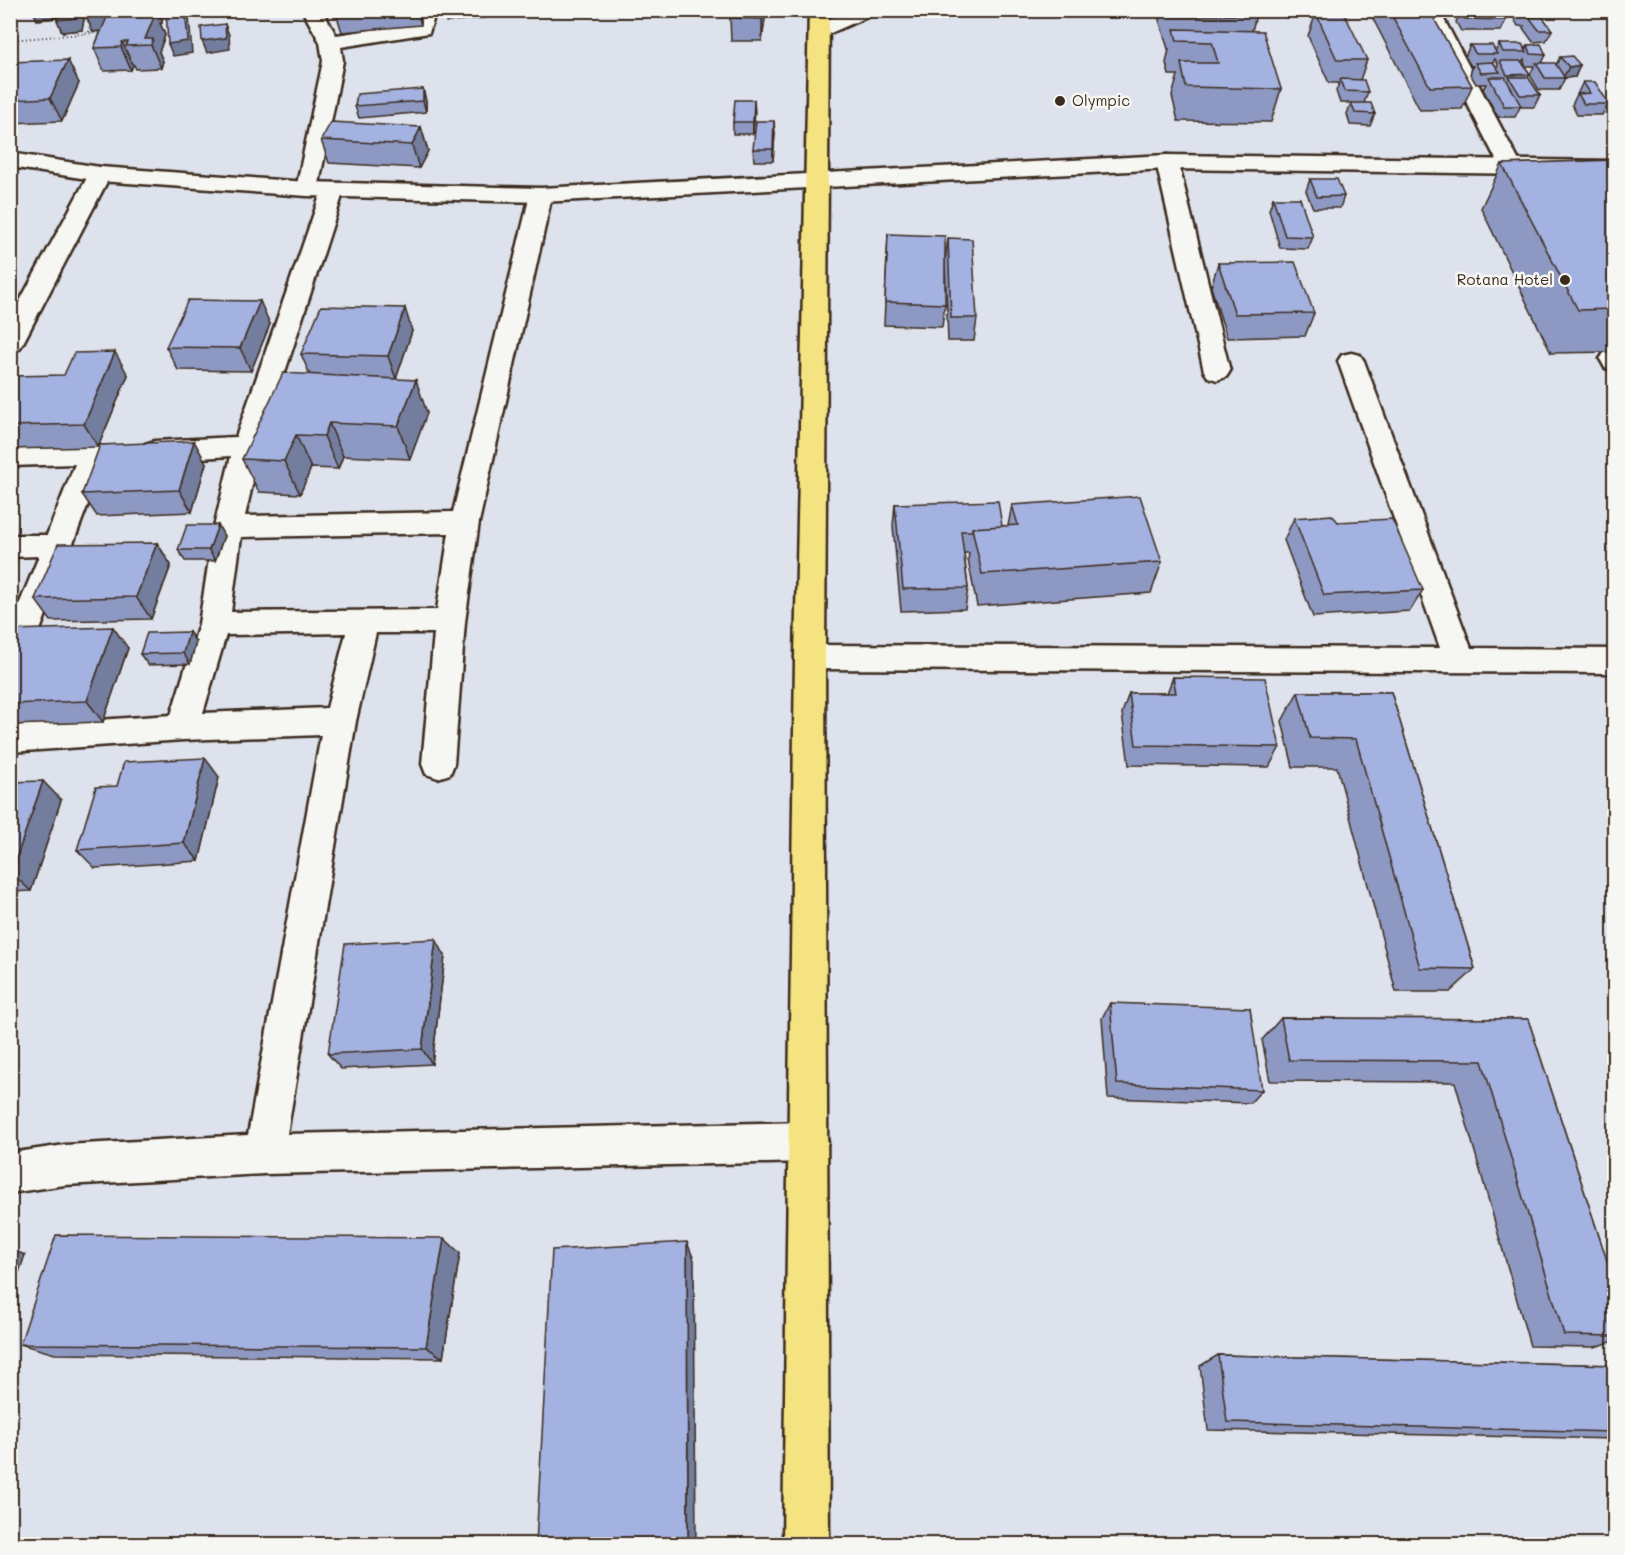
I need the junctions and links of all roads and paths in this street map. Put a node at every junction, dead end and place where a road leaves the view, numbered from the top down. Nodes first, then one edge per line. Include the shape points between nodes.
1 (92, 10) edge
2 (312, 10) edge
3 (426, 10) edge
4 (867, 10) edge
5 (1428, 10) edge
6 (819, 21) edge
7 (89, 32) junction
8 (106, 32) edge
9 (10, 40) edge
10 (330, 42) junction
11 (10, 160) edge
12 (1167, 162) junction
13 (1511, 167) junction
14 (1614, 168) edge
15 (100, 174) junction
16 (816, 182) junction
17 (307, 189) junction
18 (333, 190) junction
19 (541, 195) junction
20 (10, 343) edge
21 (1351, 361) dead end
22 (1217, 371) dead end
23 (247, 446) junction
24 (113, 453) junction
25 (10, 456) edge
26 (465, 522) junction
27 (228, 527) junction
28 (59, 545) junction
29 (10, 546) edge
30 (364, 621) junction
31 (450, 622) junction
32 (214, 624) junction
33 (810, 657) junction
34 (1460, 661) junction
35 (1614, 661) edge
36 (10, 667) edge
37 (340, 721) junction
38 (183, 727) junction
39 (10, 739) edge
40 (438, 764) dead end
41 (808, 1142) junction
42 (264, 1154) junction
43 (10, 1173) edge
44 (813, 1533) edge

1 - 7 path
2 - 10 street
3 - 10 street via 422,29
4 - 6 street
5 - 13 street
6 - 16 main road
7 - 8 path
7 - 9 path
10 - 17 street via 333,61
11 - 15 street
12 - 13 street
12 - 16 street
12 - 22 street
13 - 14 street
15 - 17 street
15 - 20 street
16 - 19 street
16 - 33 main road
17 - 18 street
18 - 19 street
18 - 23 street
19 - 26 street
21 - 34 street
23 - 24 street
23 - 27 street
24 - 25 street
24 - 28 street
26 - 27 street
26 - 31 street
27 - 32 street
28 - 29 street
28 - 36 street
30 - 31 street
30 - 32 street
30 - 37 street
31 - 40 street
32 - 38 street
33 - 34 street
33 - 41 main road
34 - 35 street
37 - 38 street
37 - 42 street
38 - 39 street
41 - 42 street
41 - 44 main road
42 - 43 street via 65,1165

